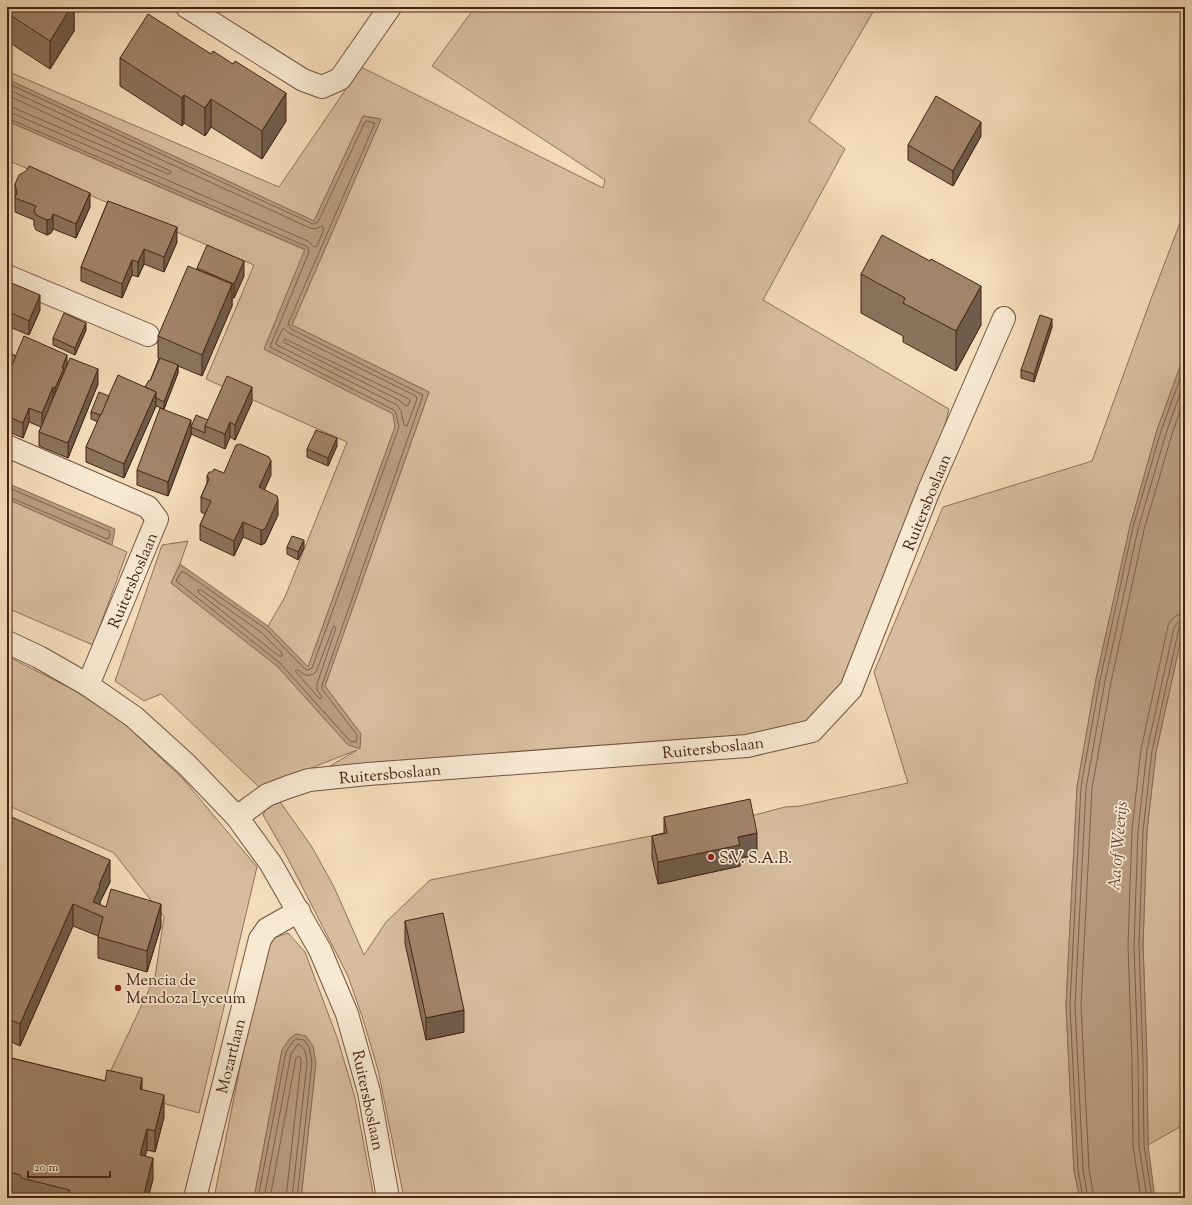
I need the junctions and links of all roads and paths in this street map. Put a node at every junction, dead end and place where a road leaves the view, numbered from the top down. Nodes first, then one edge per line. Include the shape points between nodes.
1 (187, 7) edge
2 (390, 7) edge
3 (7, 276) edge
4 (1004, 318) dead end
5 (148, 335) dead end
6 (7, 446) edge
7 (7, 642) edge
8 (88, 685) junction
9 (237, 817) junction
10 (298, 911) junction
11 (195, 1198) edge
12 (388, 1198) edge

1 - 2 street via 303,80 322,87 340,78
3 - 5 street
4 - 9 street, Ruitersboslaan via 929,490 851,689 812,731 747,746 309,780 267,795
6 - 8 street, Ruitersboslaan via 148,507 157,519
7 - 8 street, Ruitersboslaan
8 - 9 street, Ruitersboslaan via 134,717 161,740
9 - 10 street, Ruitersboslaan via 271,864
10 - 11 street, Mozartlaan via 267,929 260,939
10 - 12 street, Ruitersboslaan via 330,971 354,1036 369,1092

